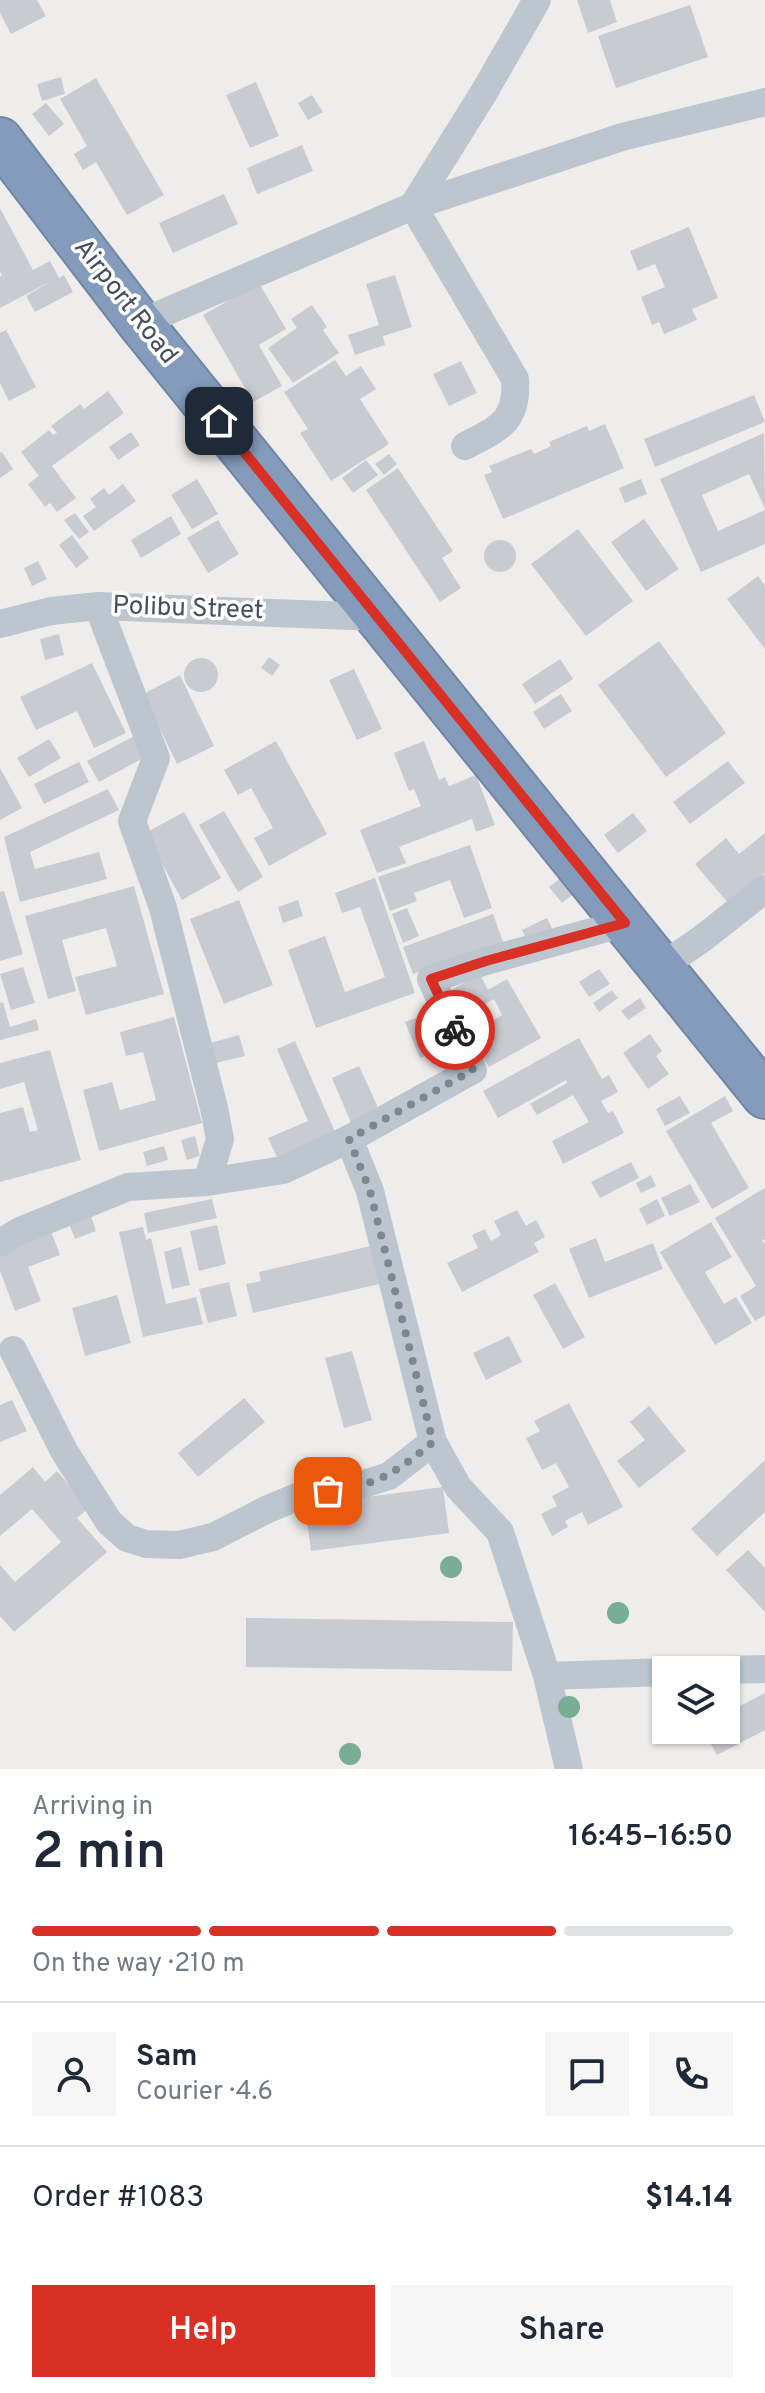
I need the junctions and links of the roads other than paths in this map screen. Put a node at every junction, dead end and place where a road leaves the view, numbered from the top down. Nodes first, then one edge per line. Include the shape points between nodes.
1 (537, 0) edge
2 (765, 102) edge
3 (0, 140) edge
4 (413, 206) junction
5 (140, 323) junction
6 (465, 446) dead end
7 (98, 606) junction
8 (377, 617) junction
9 (0, 624) edge
10 (765, 889) edge
11 (625, 923) junction
12 (661, 967) junction
13 (765, 1096) edge
14 (349, 1139) junction
15 (207, 1182) junction
16 (0, 1243) edge
17 (13, 1350) dead end
18 (433, 1442) junction
19 (765, 1669) edge
20 (740, 1670) edge
21 (652, 1672) edge
22 (547, 1676) junction
23 (569, 1769) edge

1 - 4 street
2 - 4 street via 622,137
3 - 5 highway, Airport Road
4 - 5 street
4 - 6 street via 515,379 517,401 501,427
5 - 8 highway, Airport Road
7 - 8 street, Polibu Street
7 - 9 street, Polibu Street
7 - 15 street via 156,758 132,821 163,908 214,1108 220,1139
8 - 11 highway, Airport Road
10 - 12 street
11 - 12 highway, Airport Road
11 - 14 street via 431,979 473,1070
12 - 13 highway, Airport Road
14 - 15 street via 283,1170
14 - 18 street via 370,1191
15 - 16 street via 128,1187
17 - 18 street via 64,1451 109,1522 127,1538 146,1544 179,1545 213,1537 309,1492 348,1489 389,1476
18 - 22 street via 458,1487 500,1532
19 - 20 street
21 - 22 street
22 - 23 street

